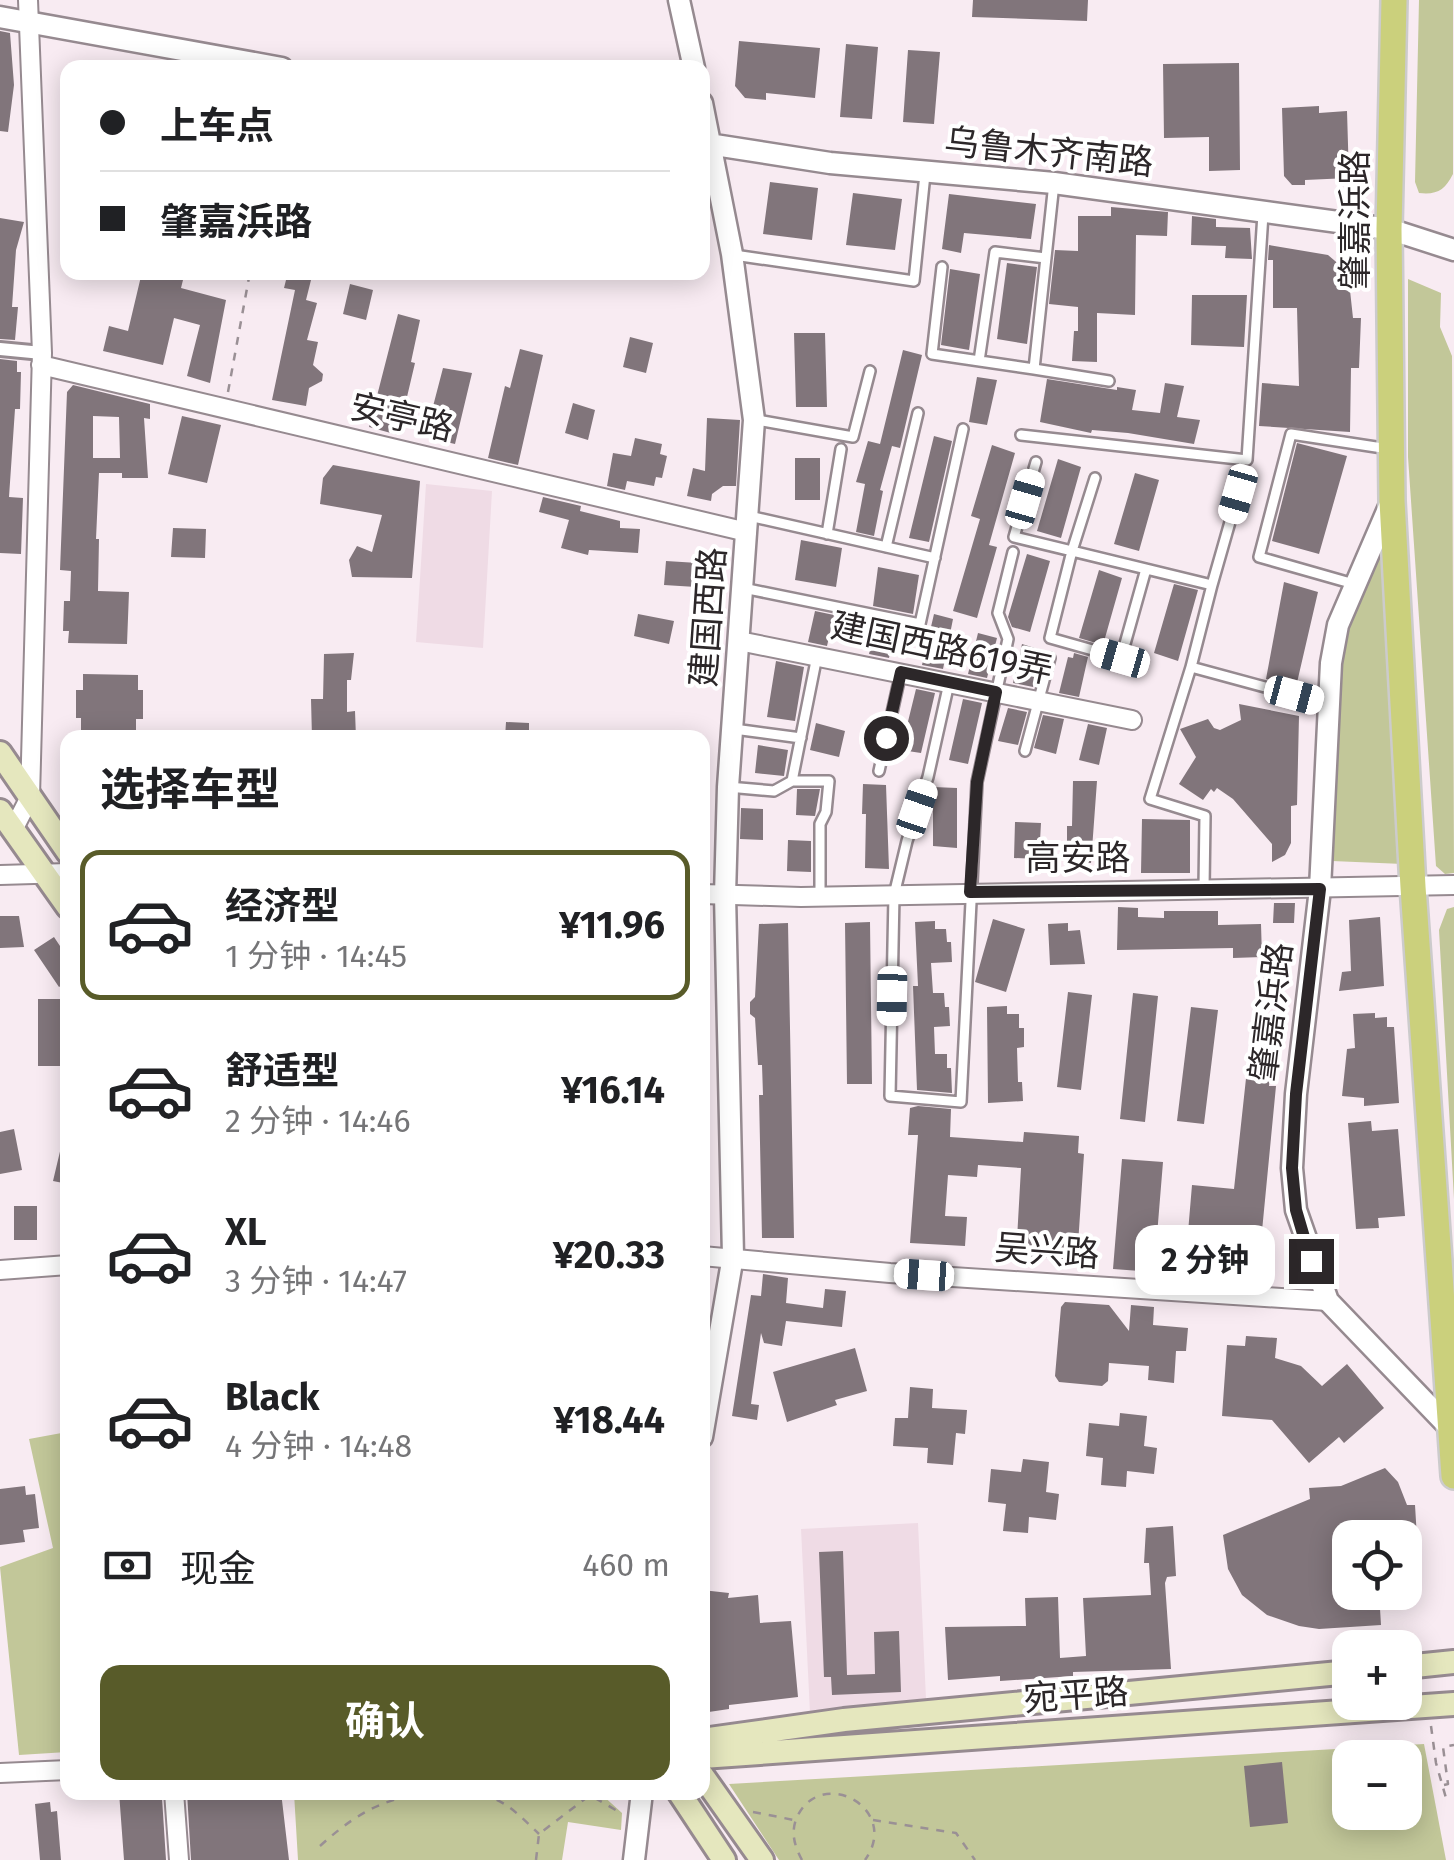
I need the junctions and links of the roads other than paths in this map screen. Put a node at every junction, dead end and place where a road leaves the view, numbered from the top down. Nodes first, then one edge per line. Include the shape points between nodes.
1 (679, 0) edge
2 (1394, 0) edge
3 (28, 11) edge
4 (0, 17) edge
5 (246, 60) edge
6 (692, 60) edge
7 (710, 144) edge
8 (710, 157) edge
9 (925, 171) junction
10 (1054, 183) junction
11 (1264, 211) junction
12 (1389, 229) junction
13 (1454, 250) edge
14 (732, 254) junction
15 (1046, 258) junction
16 (942, 266) dead end
17 (0, 349) edge
18 (41, 359) junction
19 (980, 361) junction
20 (1034, 369) junction
21 (870, 371) dead end
22 (1109, 381) dead end
23 (918, 413) dead end
24 (754, 420) junction
25 (964, 429) dead end
26 (1021, 435) dead end
27 (841, 449) dead end
28 (1392, 449) junction
29 (1036, 462) dead end
30 (1095, 478) dead end
31 (1238, 494) dead end
32 (1392, 501) junction
33 (748, 524) junction
34 (827, 534) junction
35 (886, 548) junction
36 (1014, 552) dead end
37 (1072, 552) junction
38 (934, 558) junction
39 (1146, 569) junction
40 (1356, 584) junction
41 (1212, 585) junction
42 (743, 588) junction
43 (739, 641) junction
44 (817, 655) junction
45 (1050, 658) dead end
46 (1191, 667) junction
47 (901, 672) junction
48 (950, 683) junction
49 (996, 692) junction
50 (1039, 701) junction
51 (1328, 704) junction
52 (1132, 720) dead end
53 (732, 728) junction
54 (801, 738) junction
55 (1026, 751) dead end
56 (0, 753) edge
57 (879, 771) dead end
58 (792, 780) junction
59 (728, 787) junction
60 (30, 797) junction
61 (7, 821) edge
62 (60, 840) edge
63 (56, 874) edge
64 (0, 875) edge
65 (1454, 886) edge
66 (1413, 887) junction
67 (1320, 889) junction
68 (1204, 890) junction
69 (970, 892) junction
70 (710, 894) edge
71 (725, 895) junction
72 (894, 895) junction
73 (820, 896) junction
74 (710, 1256) edge
75 (733, 1256) junction
76 (60, 1266) edge
77 (0, 1270) edge
78 (1328, 1301) junction
79 (710, 1390) edge
80 (1451, 1429) junction
81 (1454, 1476) edge
82 (1454, 1662) edge
83 (1422, 1665) edge
84 (1332, 1674) edge
85 (1454, 1704) edge
86 (710, 1739) edge
87 (710, 1756) edge
88 (60, 1770) edge
89 (0, 1773) edge
90 (710, 1785) edge
91 (175, 1800) edge
92 (641, 1800) edge
93 (684, 1800) edge
94 (179, 1860) edge
95 (634, 1860) edge
96 (724, 1860) edge
97 (762, 1860) edge

1 - 6 street
2 - 12 main road, 肇嘉浜路
3 - 4 street
3 - 5 street
3 - 18 street
7 - 9 street, 乌鲁木齐南路
8 - 14 street, 建国西路
9 - 10 street, 乌鲁木齐南路
9 - 14 lane via 914,282
10 - 11 street, 乌鲁木齐南路
10 - 15 lane
11 - 12 street, 乌鲁木齐南路
11 - 26 lane via 1247,460
12 - 13 street, 乌鲁木齐南路
12 - 28 main road, 肇嘉浜路
14 - 24 street, 建国西路
15 - 19 lane via 995,252
15 - 20 lane
16 - 19 lane via 932,354
17 - 18 street
18 - 33 street, 安亭路 via 225,408
18 - 60 street
19 - 20 lane
20 - 22 lane
21 - 24 lane via 853,437
23 - 35 lane
24 - 33 street, 建国西路
25 - 38 lane
27 - 34 lane
28 - 32 main road, 肇嘉浜路
28 - 40 lane via 1291,434 1259,557
29 - 37 lane via 1014,537
30 - 37 lane
31 - 41 lane
32 - 40 street, 肇嘉浜路
32 - 66 main road, 肇嘉浜路
33 - 34 lane
33 - 42 street, 建国西路
34 - 35 lane
35 - 38 lane
36 - 49 lane via 998,613 1008,638
37 - 39 lane
37 - 39 lane via 1050,638 1120,658
38 - 42 lane via 920,624
39 - 41 lane
40 - 51 street, 肇嘉浜路 via 1338,625
41 - 46 lane
42 - 43 street, 建国西路
43 - 44 street, 建国西路619弄
43 - 53 street, 建国西路
44 - 47 street, 建国西路619弄
44 - 54 lane
45 - 50 lane
46 - 51 lane
46 - 68 lane via 1150,799 1205,816
47 - 48 street, 建国西路619弄
47 - 57 lane
48 - 49 street, 建国西路619弄
48 - 72 lane
49 - 50 street, 建国西路619弄
49 - 69 lane via 977,782
50 - 52 street, 建国西路619弄
50 - 55 lane
51 - 67 street, 肇嘉浜路
53 - 54 lane
53 - 59 street, 建国西路
54 - 58 lane
56 - 60 main road
58 - 59 lane via 774,791
58 - 73 lane via 829,781 820,824
59 - 71 street, 建国西路
60 - 61 street
60 - 62 main road
61 - 63 main road
63 - 64 street
65 - 66 street, 高安路
66 - 67 street, 高安路
66 - 80 main road, 肇嘉浜路
67 - 68 street, 高安路
67 - 78 street, 肇嘉浜路 via 1292,1168 1296,1210
68 - 69 street, 高安路
69 - 72 street, 高安路
69 - 72 lane via 961,1102 890,1096
70 - 71 street, 高安路
71 - 73 street, 高安路
71 - 75 street, 建国西路
72 - 73 street, 高安路
74 - 75 street, 吴兴路
75 - 78 street, 吴兴路 via 890,1273
75 - 79 street, 建国西路
76 - 77 street
78 - 80 street, 肇嘉浜路
80 - 81 main road, 肇嘉浜路
82 - 83 main road
84 - 86 main road, 宛平路
85 - 87 main road, 宛平路
88 - 89 street
90 - 97 main road
91 - 94 street
92 - 95 street
93 - 96 main road

